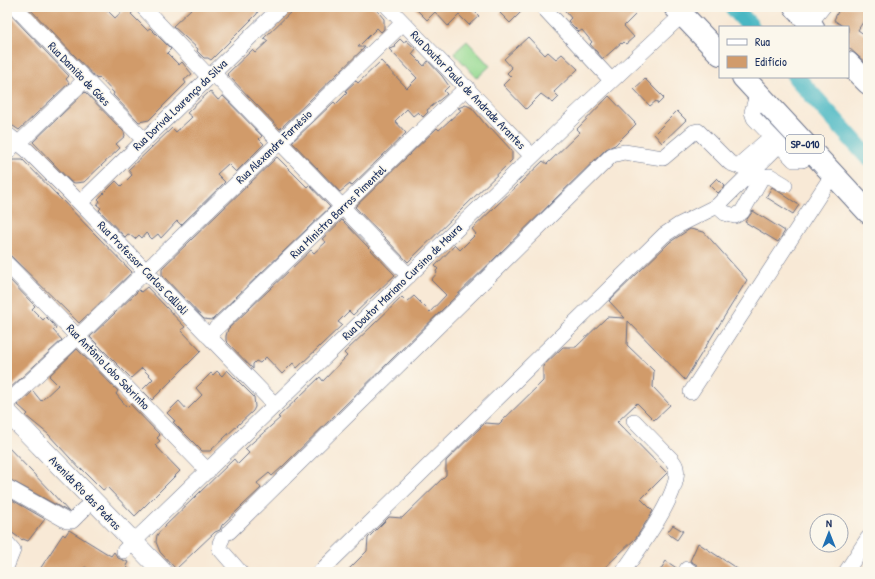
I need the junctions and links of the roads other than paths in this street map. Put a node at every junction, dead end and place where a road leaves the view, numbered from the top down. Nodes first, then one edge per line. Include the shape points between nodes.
1 (15, 7) edge
2 (143, 7) edge
3 (388, 7) edge
4 (543, 7) edge
5 (794, 7) edge
6 (276, 9) edge
7 (678, 11) edge
8 (815, 19) edge
9 (403, 23) junction
10 (719, 53) edge
11 (849, 64) edge
12 (211, 75) junction
13 (85, 80) junction
14 (611, 80) junction
15 (868, 83) edge
16 (750, 85) edge
17 (467, 87) junction
18 (15, 139) edge
19 (144, 140) junction
20 (279, 141) junction
21 (775, 141) junction
22 (7, 152) edge
23 (814, 154) junction
24 (532, 156) junction
25 (833, 174) junction
26 (785, 184) dead end
27 (80, 203) junction
28 (717, 206) junction
29 (343, 207) junction
30 (868, 212) edge
31 (7, 264) edge
32 (145, 270) junction
33 (409, 276) junction
34 (208, 336) junction
35 (78, 337) junction
36 (691, 392) dead end
37 (7, 403) edge
38 (275, 405) junction
39 (7, 412) edge
40 (634, 421) dead end
41 (7, 430) edge
42 (208, 471) junction
43 (7, 487) edge
44 (84, 509) junction
45 (867, 542) edge
46 (7, 543) edge
47 (129, 547) junction
48 (8, 563) edge
49 (155, 571) edge
50 (240, 572) edge
51 (320, 572) edge
52 (623, 572) edge
53 (846, 572) edge

1 - 13 street, Rua Damião de Góes
2 - 12 street
3 - 9 street, Rua Doutor Paulo de Andrade Arantes
4 - 14 street
5 - 8 highway
6 - 12 street, Rua Dorival Lourenço da Silva
7 - 10 highway
7 - 14 street, Rua Doutor Mariano Cursino de Moura
9 - 17 street, Rua Doutor Paulo de Andrade Arantes
9 - 20 street, Rua Alexandre Farnésio
11 - 15 highway
12 - 19 street, Rua Dorival Lourenço da Silva
12 - 20 street
13 - 18 street
13 - 19 street, Rua Damião de Góes
14 - 24 street, Rua Doutor Mariano Cursino de Moura
16 - 21 street via 752,115
16 - 23 highway, SP-010
17 - 24 street, Rua Doutor Paulo de Andrade Arantes
17 - 29 street, Rua Ministro Barros Pimentel
18 - 22 street
18 - 27 street, Rua Professor Carlos Callioli
19 - 27 street, Rua Dorival Lourenço da Silva
20 - 29 street
20 - 32 street, Rua Alexandre Farnésio
21 - 23 street via 796,160
21 - 28 street
21 - 50 street via 738,166 730,163 698,131 663,158 624,152 612,155 226,536 220,549
23 - 25 highway, SP-010
24 - 33 street, Rua Doutor Mariano Cursino de Moura
25 - 30 highway, SP-010
25 - 36 street
26 - 28 street via 770,176 762,177 742,212 735,216
27 - 32 street, Rua Professor Carlos Callioli
28 - 51 street via 664,235
29 - 33 street
29 - 34 street, Rua Ministro Barros Pimentel
31 - 35 street, Rua Antônio Lobo Sobrinho
32 - 34 street, Rua Professor Carlos Callioli
32 - 35 street, Rua Alexandre Farnésio
33 - 38 street, Rua Doutor Mariano Cursino de Moura
34 - 38 street, Rua Professor Carlos Callioli
35 - 37 street, Rua Alexandre Farnésio
35 - 42 street, Rua Antônio Lobo Sobrinho
38 - 42 street, Rua Doutor Mariano Cursino de Moura
39 - 47 main road, Avenida Rio das Pedras
40 - 52 street via 672,460 677,475 669,500
41 - 44 main road, Avenida Rio das Pedras
42 - 47 street, Rua Doutor Mariano Cursino de Moura
43 - 44 street via 67,521 72,521
44 - 47 main road, Avenida Rio das Pedras
45 - 53 street
46 - 48 street via 13,550
47 - 49 main road, Avenida Rio das Pedras

